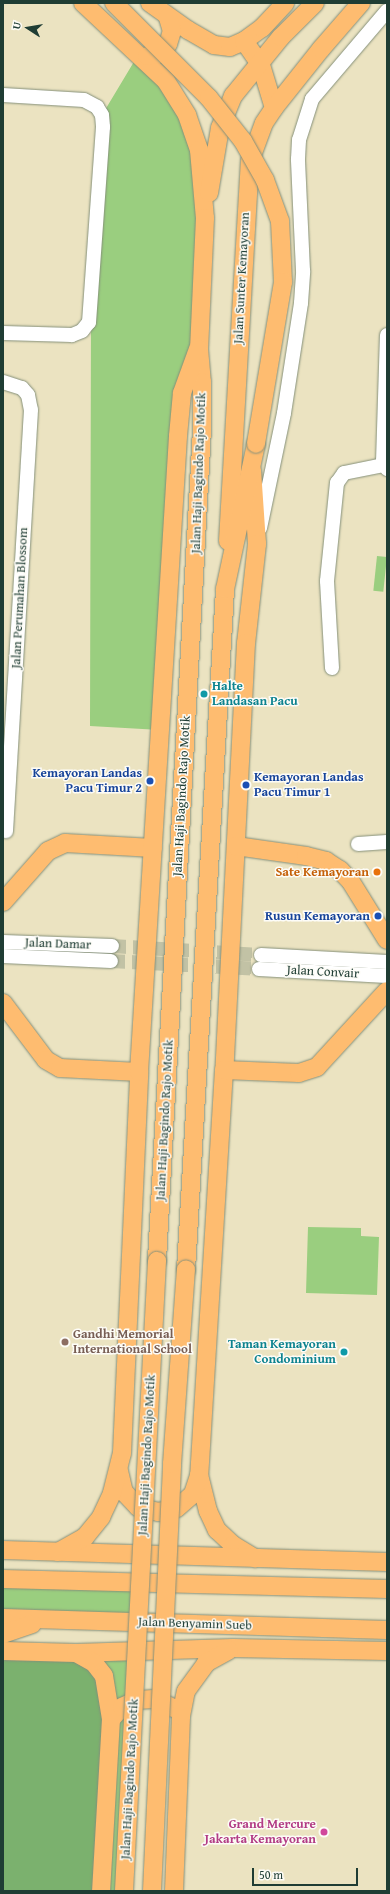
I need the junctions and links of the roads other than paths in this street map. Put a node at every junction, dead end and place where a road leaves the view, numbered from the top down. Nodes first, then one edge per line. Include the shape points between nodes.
1 (83, 3) edge
2 (114, 3) edge
3 (150, 3) edge
4 (284, 3) edge
5 (315, 3) edge
6 (361, 3) edge
7 (387, 11) edge
8 (168, 18) junction
9 (244, 41) junction
10 (138, 55) junction
11 (261, 65) junction
12 (3, 95) edge
13 (274, 108) junction
14 (205, 218) junction
15 (3, 333) edge
16 (387, 342) edge
17 (199, 349) junction
18 (3, 382) edge
19 (385, 467) edge
20 (252, 470) junction
21 (257, 544) junction
22 (225, 589) junction
23 (332, 668) dead end
24 (6, 832) dead end
25 (387, 842) edge
26 (358, 844) dead end
27 (236, 846) junction
28 (153, 848) junction
29 (3, 902) edge
30 (387, 940) edge
31 (3, 942) edge
32 (112, 946) tunnel mouth
33 (261, 955) tunnel mouth
34 (3, 956) edge
35 (111, 961) tunnel mouth
36 (387, 962) edge
37 (259, 969) tunnel mouth
38 (387, 976) edge
39 (387, 991) edge
40 (3, 1003) edge
41 (224, 1070) junction
42 (139, 1072) junction
43 (198, 1077) junction
44 (218, 1154) junction
45 (136, 1156) junction
46 (161, 1185) junction
47 (122, 1453) junction
48 (200, 1475) junction
49 (3, 1550) edge
50 (58, 1552) junction
51 (255, 1558) junction
52 (359, 1561) junction
53 (387, 1562) edge
54 (3, 1579) edge
55 (323, 1585) junction
56 (387, 1589) edge
57 (3, 1618) edge
58 (44, 1620) junction
59 (387, 1630) edge
60 (3, 1634) edge
61 (233, 1648) junction
62 (341, 1650) junction
63 (3, 1651) edge
64 (387, 1651) edge
65 (76, 1653) junction
66 (181, 1716) junction
67 (111, 1719) junction
68 (101, 1891) edge
69 (124, 1891) edge
70 (152, 1891) edge
71 (174, 1891) edge

1 - 10 main road, Jalan Haji Bagindo Rajo Motik
2 - 20 main road, Jalan Haji Bagindo Rajo Motik, bridge via 209,98 243,141 265,180 280,221 283,282
3 - 8 main road
4 - 9 main road via 262,28
5 - 11 main road via 281,37
6 - 13 main road, Jalan Sunter Kemayoran
7 - 21 street, Jalan Haji Bagindo Rajo Motik via 312,99 299,140 303,271 301,303 284,413
8 - 9 main road via 214,45 230,47
8 - 10 main road via 172,31 168,44 152,56
9 - 11 main road
10 - 14 main road, Jalan Haji Bagindo Rajo Motik via 166,81 187,114 199,150
11 - 13 main road
11 - 14 main road via 233,96 220,128
12 - 15 street via 84,100 96,107 102,115 89,322 82,331 72,334
13 - 22 main road, Jalan Sunter Kemayoran via 264,123 249,169
14 - 17 main road, Jalan Haji Bagindo Rajo Motik
16 - 19 street
17 - 28 main road, Jalan Haji Bagindo Rajo Motik via 187,376 181,407
17 - 46 main road, Jalan Haji Bagindo Rajo Motik via 202,428
18 - 24 street, Jalan Perumahan Blossom via 22,388 28,395 31,410
19 - 23 street via 344,473 337,483 327,581
20 - 21 main road, Jalan Haji Bagindo Rajo Motik
20 - 22 main road, Jalan Haji Bagindo Rajo Motik
21 - 27 main road, Jalan Haji Bagindo Rajo Motik via 246,642
22 - 43 main road, Jalan Haji Bagindo Rajo Motik
25 - 26 street
27 - 30 main road via 306,856 326,862 340,870 351,882
27 - 41 main road, Jalan Haji Bagindo Rajo Motik
28 - 29 main road via 65,843 48,851
28 - 42 main road, Jalan Haji Bagindo Rajo Motik
31 - 32 street, Jalan Damar
33 - 36 street, Jalan Convair
34 - 35 street, Jalan Damar
37 - 38 street, Jalan Convair
39 - 41 main road via 317,1067 299,1073
40 - 42 main road via 46,1060 60,1068
41 - 44 main road, Jalan Haji Bagindo Rajo Motik
42 - 45 main road, Jalan Haji Bagindo Rajo Motik
43 - 44 main road
43 - 70 main road, Jalan Haji Bagindo Rajo Motik, bridge via 172,1464
44 - 48 main road, Jalan Haji Bagindo Rajo Motik
45 - 46 main road
45 - 47 main road, Jalan Haji Bagindo Rajo Motik
46 - 69 main road, Jalan Haji Bagindo Rajo Motik, bridge
47 - 48 main road via 118,1473 124,1492 138,1507 158,1512 177,1508 192,1494
47 - 50 main road, Jalan Haji Bagindo Rajo Motik via 112,1493 101,1517 85,1537
48 - 51 main road, Jalan Haji Bagindo Rajo Motik via 208,1511 217,1530 233,1545
49 - 50 main road
50 - 51 main road
51 - 52 main road
52 - 53 main road
52 - 55 main road
54 - 55 main road
55 - 56 main road
57 - 58 main road, Jalan Benyamin Sueb
58 - 59 main road, Jalan Benyamin Sueb
58 - 60 main road
59 - 62 main road
61 - 62 main road, Jalan Benyamin Sueb
61 - 65 main road, Jalan Benyamin Sueb
61 - 66 main road via 206,1663 196,1675 186,1691
62 - 64 main road, Jalan Benyamin Sueb
63 - 65 main road, Jalan Benyamin Sueb
65 - 67 main road, Jalan Haji Bagindo Rajo Motik via 94,1663 104,1676
66 - 67 main road via 169,1705 154,1699 137,1700 122,1707
66 - 71 main road
67 - 68 main road, Jalan Haji Bagindo Rajo Motik

